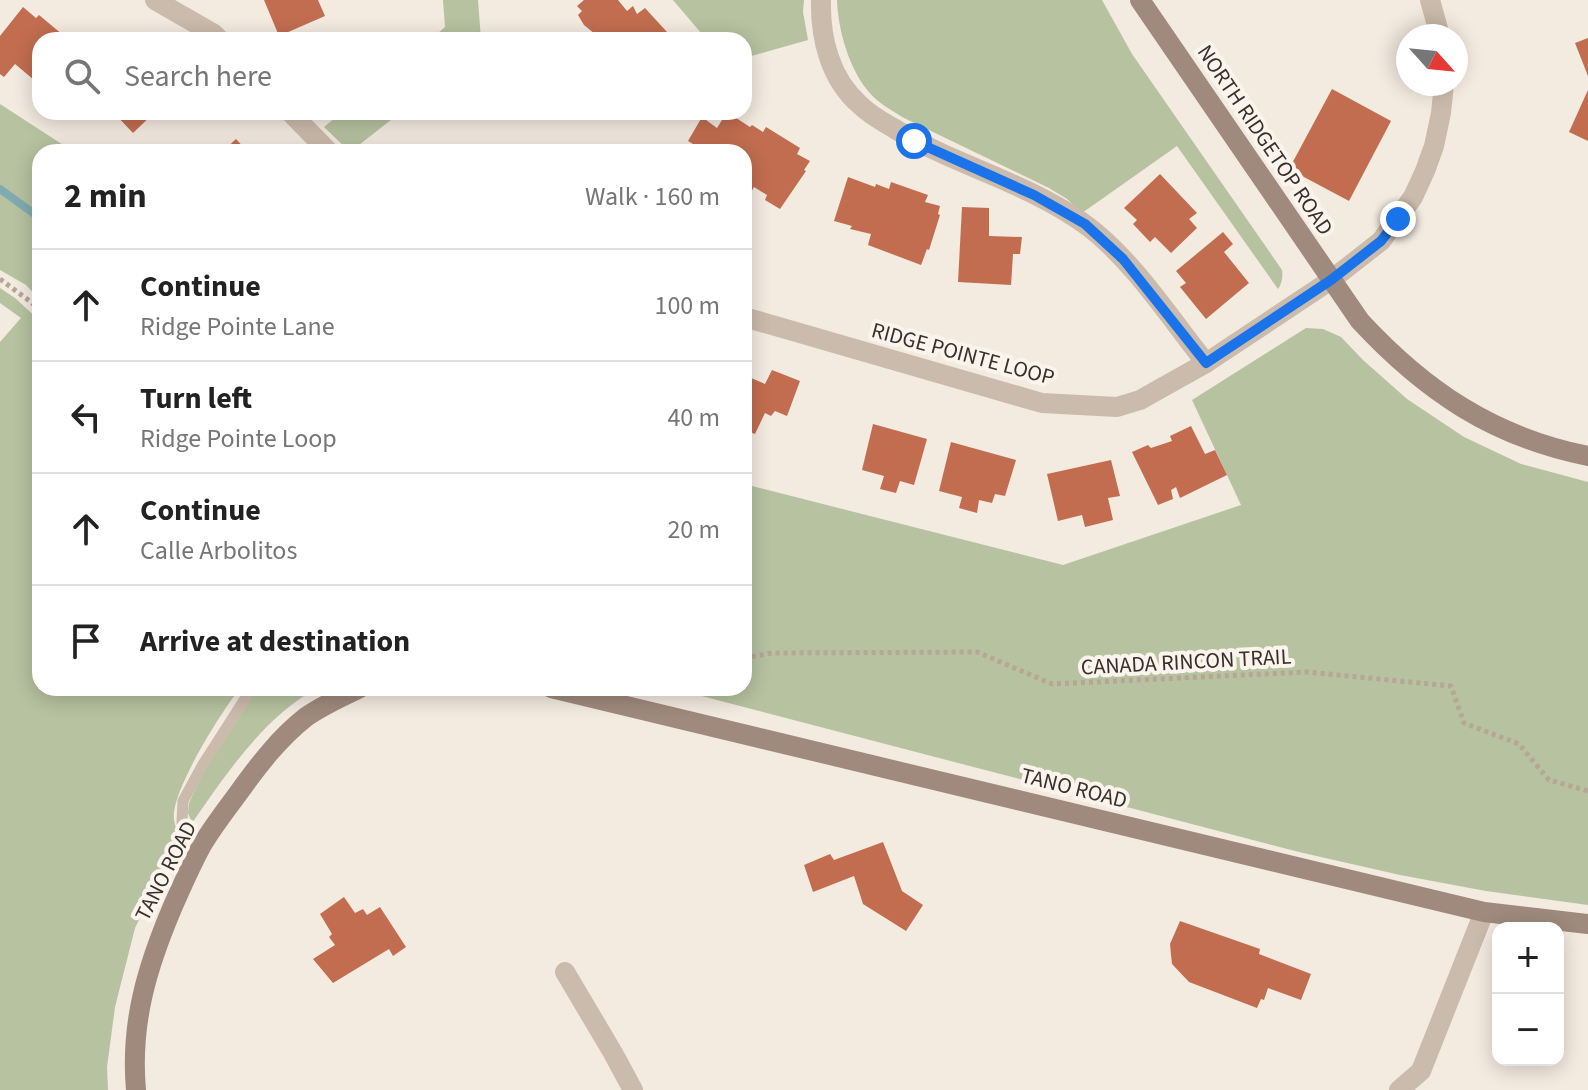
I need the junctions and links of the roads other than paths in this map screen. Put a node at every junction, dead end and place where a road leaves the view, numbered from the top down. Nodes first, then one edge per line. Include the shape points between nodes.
1 (155, 0) edge
2 (821, 0) edge
3 (1140, 0) edge
4 (1430, 0) edge
5 (1437, 24) edge
6 (211, 32) edge
7 (1443, 96) edge
8 (298, 120) edge
9 (321, 144) edge
10 (1331, 280) junction
11 (752, 319) edge
12 (1206, 363) junction
13 (1588, 456) edge
14 (247, 696) edge
15 (343, 696) edge
16 (584, 696) edge
17 (203, 844) junction
18 (1484, 912) junction
19 (1588, 924) edge
20 (565, 972) dead end
21 (136, 1090) edge
22 (633, 1090) edge
23 (1399, 1090) edge

1 - 6 street
2 - 12 street via 822,40 858,104 914,141 1085,224 1123,259
3 - 10 street, NORTH RIDGETOP ROAD
4 - 5 street
7 - 10 street, RIDGE POINTE LOOP via 1434,146 1413,197 1381,241
8 - 9 street
10 - 12 street, RIDGE POINTE LOOP
10 - 13 street, NORTH RIDGETOP ROAD via 1386,349 1449,401 1520,436
11 - 12 street, RIDGE POINTE LOOP via 1042,403 1117,407
14 - 17 lane via 183,801 182,823
15 - 17 street, TANO ROAD via 286,735
16 - 18 street, TANO ROAD
17 - 21 street, TANO ROAD via 148,968 135,1039
18 - 19 street, TANO ROAD
18 - 23 street via 1421,1071
20 - 22 street

